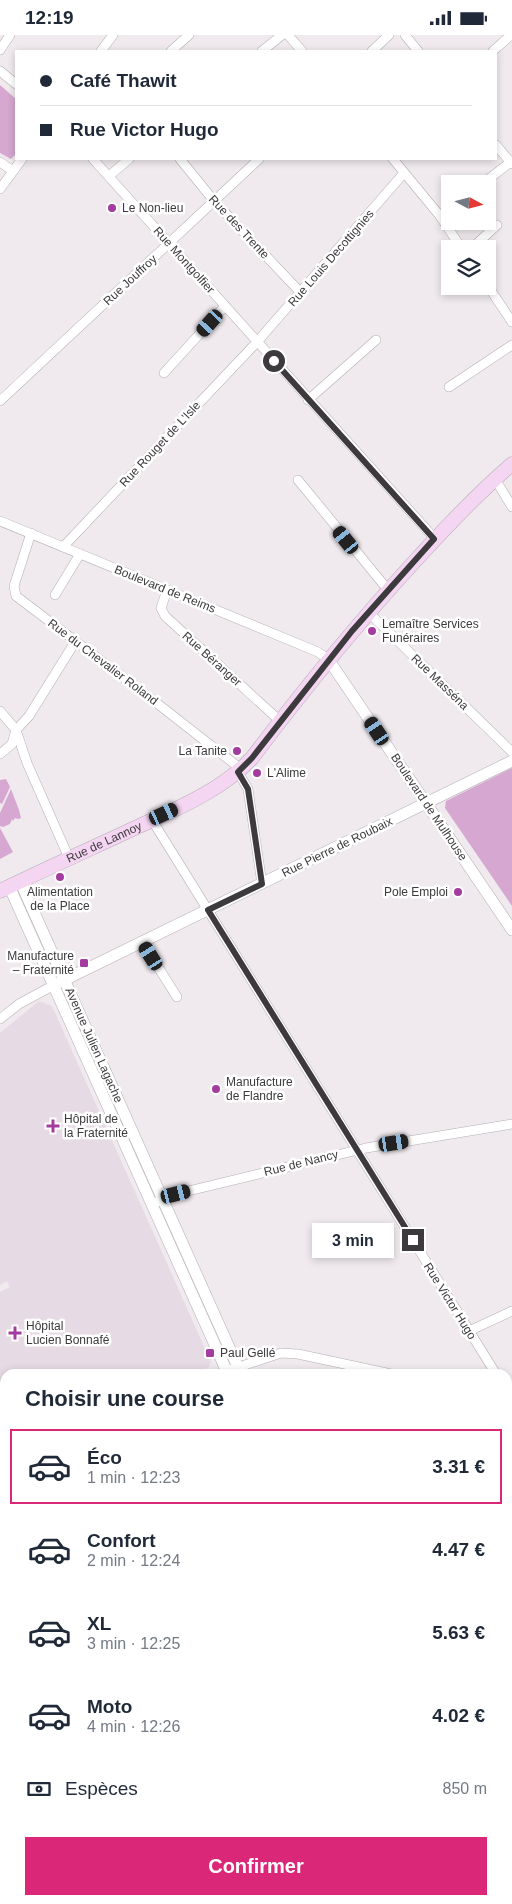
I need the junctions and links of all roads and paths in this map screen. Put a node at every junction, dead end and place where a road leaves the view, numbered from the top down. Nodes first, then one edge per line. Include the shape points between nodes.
1 (10, 35) edge
2 (114, 35) edge
3 (189, 35) edge
4 (282, 35) edge
5 (288, 35) edge
6 (389, 35) edge
7 (404, 35) edge
8 (511, 35) edge
9 (0, 50) edge
10 (102, 50) edge
11 (171, 50) edge
12 (263, 50) edge
13 (301, 50) edge
14 (373, 50) edge
15 (417, 50) edge
16 (494, 50) edge
17 (0, 71) edge
18 (15, 83) edge
19 (497, 146) edge
20 (21, 160) edge
21 (94, 160) edge
22 (128, 160) edge
23 (181, 160) edge
24 (258, 160) edge
25 (394, 160) edge
26 (0, 162) edge
27 (512, 163) edge
28 (13, 171) junction
29 (404, 173) junction
30 (495, 175) edge
31 (109, 176) junction
32 (0, 189) edge
33 (214, 201) junction
34 (440, 216) joint
35 (497, 225) dead end
36 (456, 240) edge
37 (481, 240) edge
38 (169, 243) junction
39 (301, 293) junction
40 (494, 295) edge
41 (225, 306) junction
42 (512, 322) edge
43 (376, 340) dead end
44 (256, 342) junction
45 (512, 345) edge
46 (164, 373) dead end
47 (449, 387) dead end
48 (308, 400) junction
49 (0, 401) edge
50 (512, 464) edge
51 (495, 479) junction
52 (298, 480) dead end
53 (512, 507) edge
54 (0, 521) edge
55 (31, 533) junction
56 (434, 539) junction
57 (63, 547) junction
58 (80, 554) junction
59 (166, 590) junction
60 (388, 590) junction
61 (55, 595) dead end
62 (368, 612) junction
63 (75, 642) junction
64 (328, 659) junction
65 (0, 711) edge
66 (280, 721) junction
67 (16, 730) junction
68 (512, 752) edge
69 (2, 753) edge
70 (512, 761) edge
71 (27, 763) junction
72 (239, 771) junction
73 (426, 802) junction
74 (152, 820) junction
75 (69, 858) junction
76 (262, 884) junction
77 (10, 886) edge
78 (208, 910) junction
79 (512, 930) edge
80 (143, 943) junction
81 (59, 983) junction
82 (176, 997) dead end
83 (0, 1019) edge
84 (511, 1127) edge
85 (357, 1150) junction
86 (158, 1202) junction
87 (512, 1311) edge
88 (469, 1331) junction
89 (222, 1369) edge
90 (239, 1369) edge
91 (244, 1369) edge
92 (367, 1369) edge
93 (493, 1369) edge

1 - 9 street
2 - 10 street
3 - 11 street
4 - 12 street
5 - 13 street
6 - 14 street
7 - 15 street
8 - 16 street
17 - 18 street
19 - 27 street
20 - 28 street
21 - 31 street, Rue Montgolfier
22 - 31 street
23 - 33 street, Rue des Trente
24 - 33 street, Rue Jouffroy
25 - 29 street
26 - 28 street
27 - 30 street
28 - 32 street
29 - 34 street
29 - 39 street, Rue Louis Decottignies
31 - 38 street, Rue Montgolfier
33 - 38 street, Rue Jouffroy
33 - 39 street, Rue des Trente
34 - 36 street
35 - 37 street
38 - 41 street, Rue Montgolfier
38 - 49 street, Rue Jouffroy
39 - 44 street, Rue Louis Decottignies
40 - 42 street
41 - 44 street, Rue Montgolfier
41 - 46 street
43 - 48 street
44 - 48 street, Rue Montgolfier
44 - 57 street, Rue Rouget de L'Isle
45 - 47 street
48 - 56 street, Rue Montgolfier
50 - 51 main road, Rue de Lannoy
51 - 53 street
51 - 56 main road, Rue de Lannoy
52 - 60 street
54 - 55 street, Boulevard de Reims
55 - 57 street, Boulevard de Reims
55 - 63 street, Rue du Chevalier Roland via 14,593
56 - 60 main road, Rue de Lannoy
57 - 58 street, Boulevard de Reims
58 - 59 street, Boulevard de Reims
58 - 61 street
59 - 64 street, Boulevard de Reims via 318,652
59 - 66 street, Rue Béranger via 161,607 164,616
60 - 62 main road, Rue de Lannoy
62 - 64 main road, Rue de Lannoy
62 - 68 street, Rue Masséna
63 - 67 street via 29,716
63 - 72 street, Rue du Chevalier Roland via 150,697
64 - 66 main road, Rue de Lannoy
64 - 73 street, Boulevard de Mulhouse
65 - 67 street
66 - 72 main road, Rue de Lannoy
67 - 69 street via 13,741
67 - 71 street
69 - 71 street via 17,753
70 - 73 street, Rue Pierre de Roubaix
71 - 75 street
72 - 74 main road, Rue de Lannoy
72 - 76 street via 248,789
73 - 76 street, Rue Pierre de Roubaix
73 - 79 street, Boulevard de Mulhouse
74 - 75 main road, Rue de Lannoy
74 - 78 street, Rue Victor Hugo
75 - 77 main road, Rue de Lannoy
76 - 78 street, Rue Pierre de Roubaix
77 - 81 street, Avenue Julien Lagache
78 - 80 street, Rue Pierre de Roubaix
78 - 85 street, Rue Victor Hugo
80 - 81 street, Rue Pierre de Roubaix
80 - 82 street
81 - 83 street via 19,1004
81 - 86 street, Avenue Julien Lagache
84 - 85 street, Rue de Nancy
85 - 86 street, Rue de Nancy via 176,1194
85 - 88 street, Rue Victor Hugo
86 - 89 street, Avenue Julien Lagache
86 - 90 street, Avenue Julien Lagache
87 - 88 street
88 - 93 street, Rue Victor Hugo
91 - 92 street via 274,1354 291,1353

